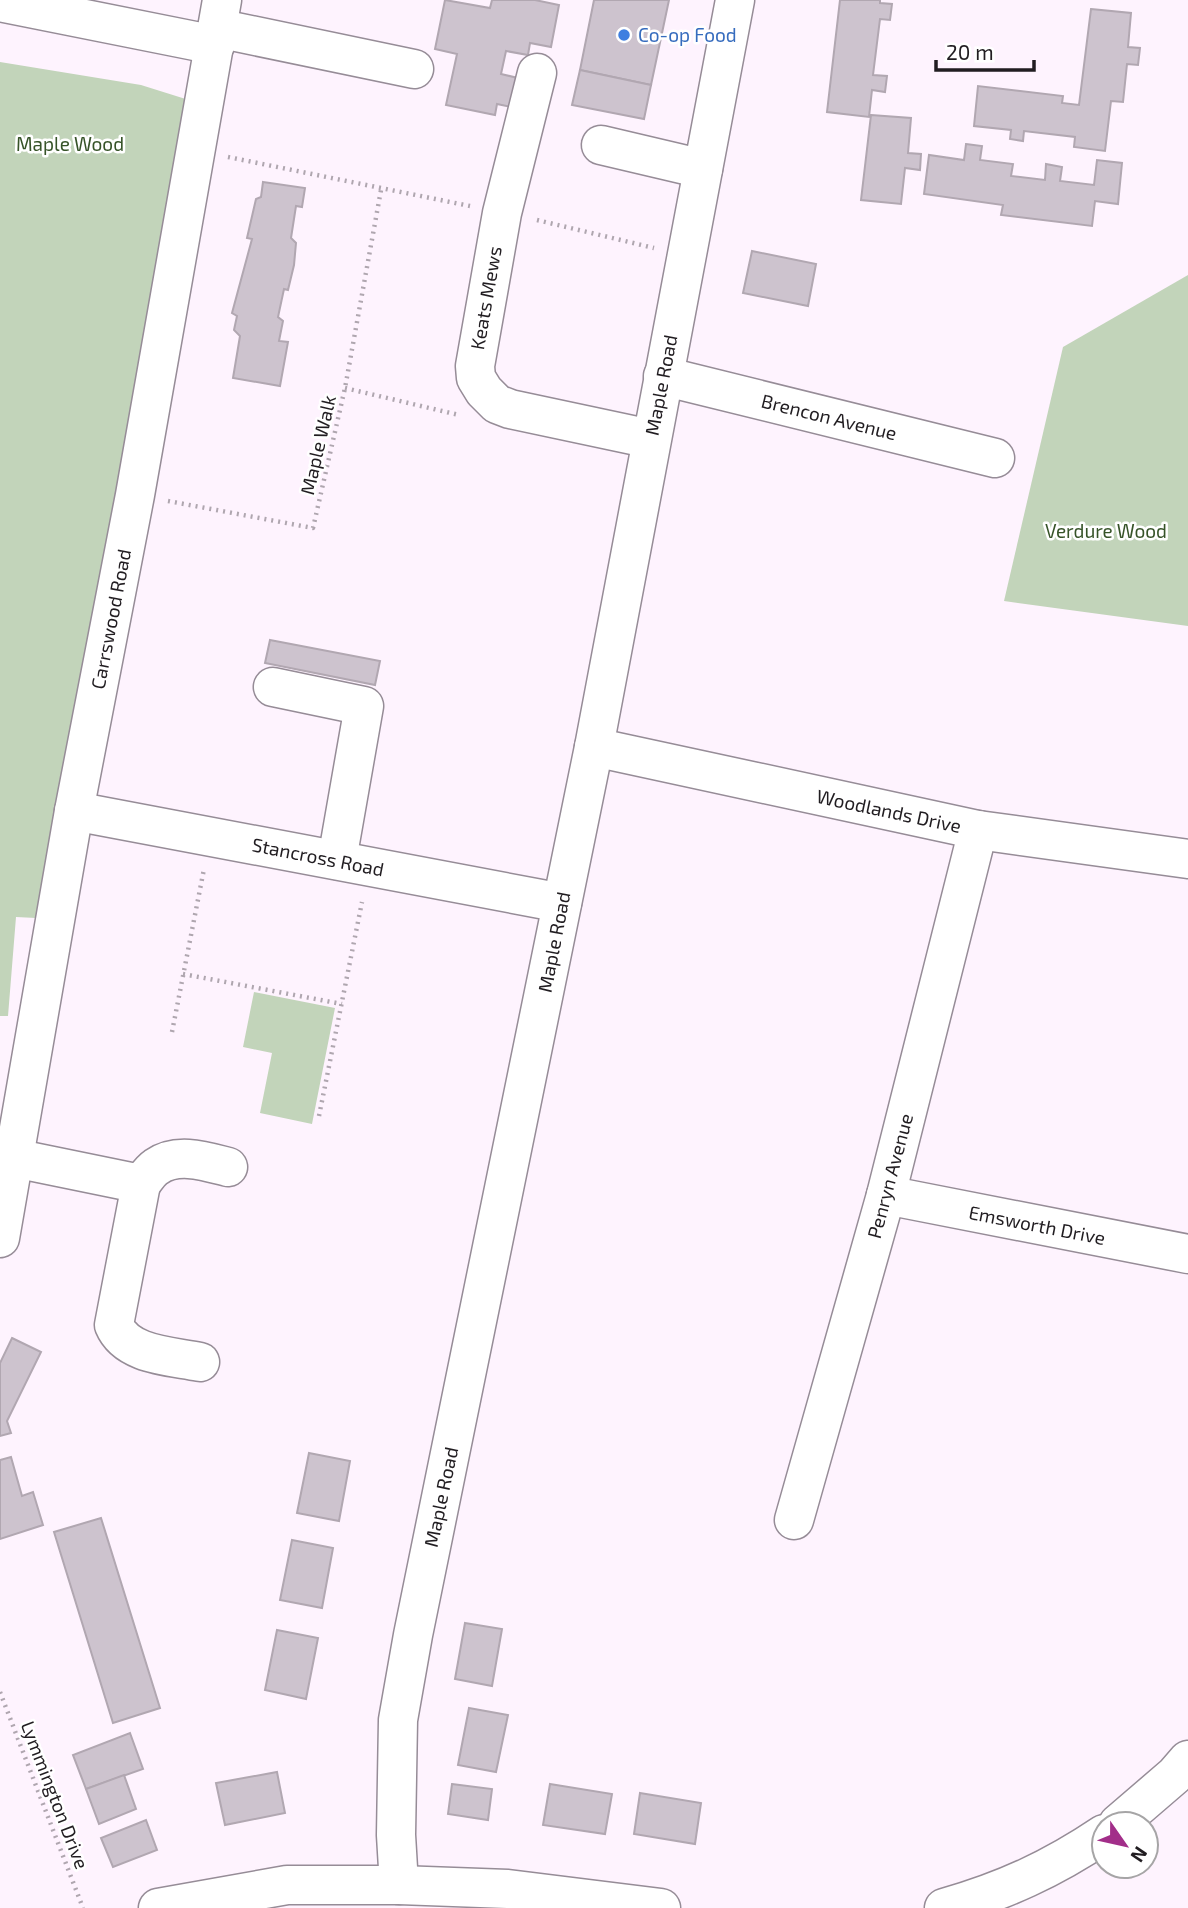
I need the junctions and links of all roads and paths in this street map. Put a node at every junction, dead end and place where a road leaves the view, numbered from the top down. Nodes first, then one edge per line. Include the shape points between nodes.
1 (735, 0) edge
2 (0, 2) edge
3 (218, 24) edge
4 (414, 69) dead end
5 (537, 73) dead end
6 (601, 145) dead end
7 (196, 150) junction
8 (703, 169) junction
9 (663, 376) junction
10 (345, 388) junction
11 (492, 400) junction
12 (651, 439) junction
13 (995, 458) dead end
14 (135, 495) junction
15 (273, 687) dead end
16 (594, 747) junction
17 (74, 811) junction
18 (978, 830) junction
19 (211, 837) junction
20 (1188, 859) edge
21 (353, 864) junction
22 (562, 903) junction
23 (185, 977) junction
24 (342, 1004) junction
25 (172, 1032) dead end
26 (319, 1116) dead end
27 (14, 1158) junction
28 (228, 1167) dead end
29 (141, 1184) junction
30 (886, 1195) junction
31 (0, 1238) edge
32 (1188, 1254) edge
33 (200, 1362) dead end
34 (794, 1520) dead end
35 (0, 1692) edge
36 (1188, 1760) edge
37 (1134, 1810) edge
38 (1090, 1843) edge
39 (399, 1885) junction
40 (508, 1898) edge
41 (222, 1902) edge
42 (83, 1908) edge
43 (158, 1908) edge
44 (661, 1908) edge
45 (944, 1908) edge

1 - 8 street, Maple Road
2 - 3 street
3 - 4 street
3 - 7 street, Carrswood Road
5 - 11 street, Keats Mews via 502,212 476,354 476,378
6 - 8 street
7 - 10 path, Maple Walk via 381,190
7 - 14 street, Carrswood Road
8 - 9 street, Maple Road
9 - 12 street, Maple Road
9 - 13 street, Brencon Avenue
10 - 11 path via 475,419
10 - 14 path, Maple Walk via 313,528
11 - 12 street via 510,409
12 - 16 street, Maple Road
14 - 17 street, Carrswood Road
15 - 21 street via 364,706
16 - 18 street, Woodlands Drive
16 - 22 street, Maple Road
17 - 19 street, Stancross Road
17 - 27 street, Carrswood Road
18 - 20 street, Woodlands Drive
18 - 30 street, Penryn Avenue
19 - 21 street, Stancross Road
19 - 23 path
21 - 22 street, Stancross Road
21 - 24 path
22 - 39 street, Maple Road via 398,1720
23 - 24 path
23 - 25 path
24 - 26 path
27 - 29 street
27 - 31 street, Carrswood Road
28 - 29 street via 191,1158 170,1160 155,1167
29 - 33 street via 114,1325 137,1349
30 - 32 street, Emsworth Drive
30 - 34 street, Penryn Avenue
35 - 42 path, Lymmington Drive
36 - 37 street
38 - 45 street via 1006,1888
39 - 40 street
39 - 41 street via 287,1885
40 - 44 street
41 - 43 street

